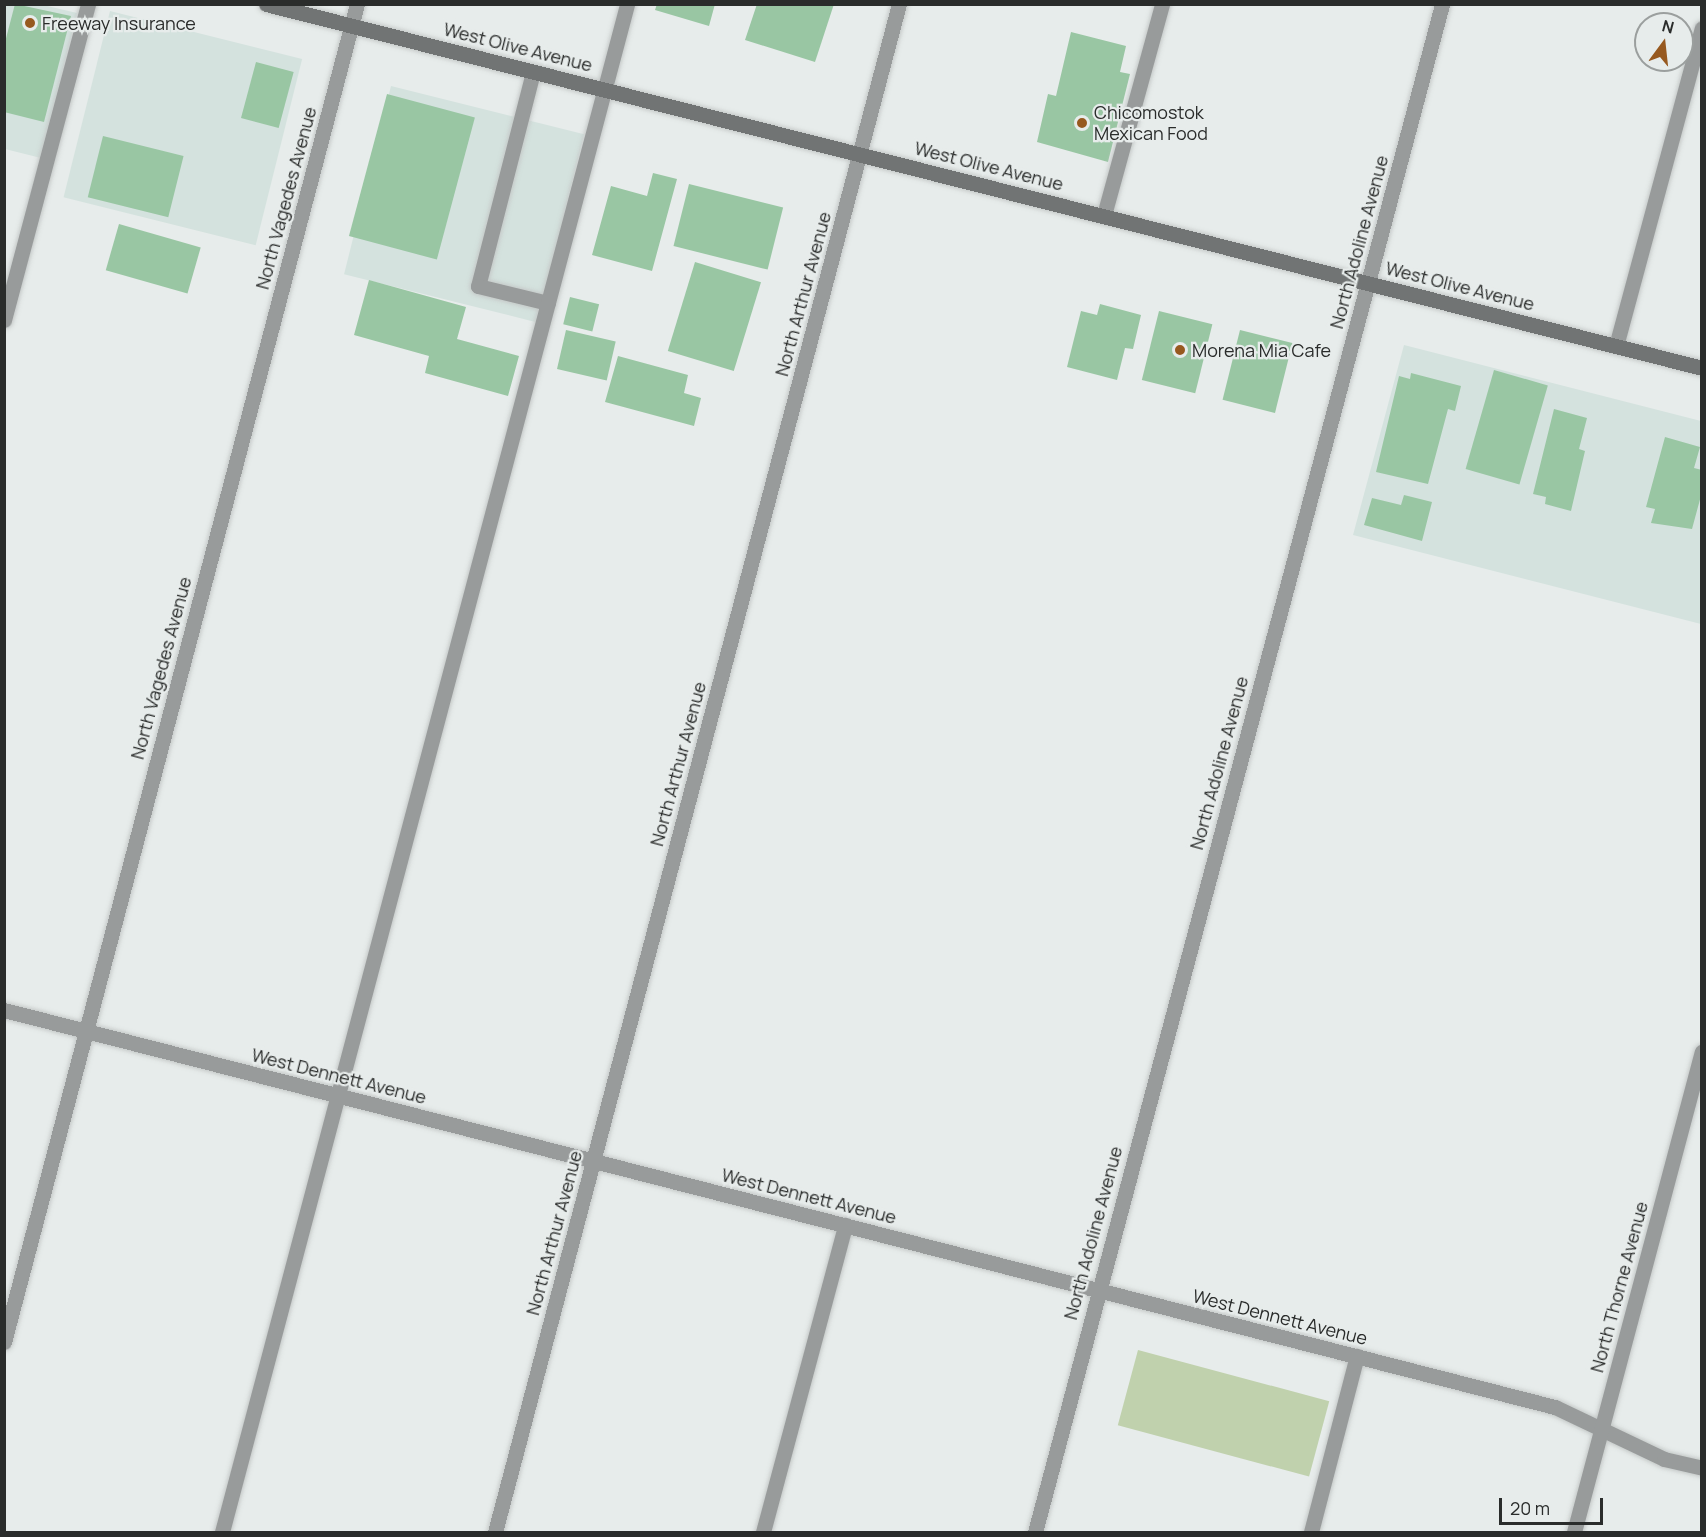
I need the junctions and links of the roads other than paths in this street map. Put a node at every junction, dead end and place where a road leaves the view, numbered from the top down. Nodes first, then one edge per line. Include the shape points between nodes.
1 (88, 4) edge
2 (266, 4) edge
3 (357, 4) edge
4 (627, 4) edge
5 (899, 4) edge
6 (1162, 4) edge
7 (1442, 4) edge
8 (351, 26) junction
9 (1701, 28) edge
10 (533, 72) junction
11 (605, 89) junction
12 (860, 153) junction
13 (1104, 215) junction
14 (1368, 283) junction
15 (548, 303) junction
16 (4, 320) edge
17 (1616, 346) junction
18 (1701, 368) edge
19 (4, 1010) edge
20 (84, 1030) junction
21 (1701, 1052) edge
22 (338, 1095) junction
23 (593, 1161) junction
24 (845, 1226) junction
25 (1098, 1290) junction
26 (4, 1342) edge
27 (1357, 1356) junction
28 (1601, 1429) junction
29 (1701, 1468) edge
30 (222, 1533) edge
31 (495, 1533) edge
32 (763, 1533) edge
33 (1035, 1533) edge
34 (1311, 1533) edge
35 (1574, 1533) edge

1 - 16 street
2 - 8 main road, West Olive Avenue
3 - 8 street, North Vagedes Avenue
4 - 11 street
5 - 12 street, North Arthur Avenue
6 - 13 street
7 - 14 street, North Adoline Avenue
8 - 10 main road, West Olive Avenue
8 - 20 street, North Vagedes Avenue
9 - 17 street
10 - 11 main road, West Olive Avenue
10 - 15 street via 478,286
11 - 12 main road, West Olive Avenue
11 - 15 street
12 - 13 main road, West Olive Avenue
12 - 23 street, North Arthur Avenue
13 - 14 main road, West Olive Avenue
14 - 17 main road, West Olive Avenue
14 - 25 street, North Adoline Avenue
15 - 22 street
17 - 18 main road, West Olive Avenue
19 - 20 street, West Dennett Avenue
20 - 22 street, West Dennett Avenue
20 - 26 street, North Vagedes Avenue
21 - 28 street, North Thorne Avenue
22 - 23 street, West Dennett Avenue
22 - 30 street
23 - 24 street, West Dennett Avenue
23 - 31 street, North Arthur Avenue
24 - 25 street, West Dennett Avenue
24 - 32 street
25 - 27 street, West Dennett Avenue
25 - 33 street, North Adoline Avenue
27 - 28 street, West Dennett Avenue via 1556,1407
27 - 34 street
28 - 29 street, West Dennett Avenue via 1664,1459
28 - 35 street, North Thorne Avenue

